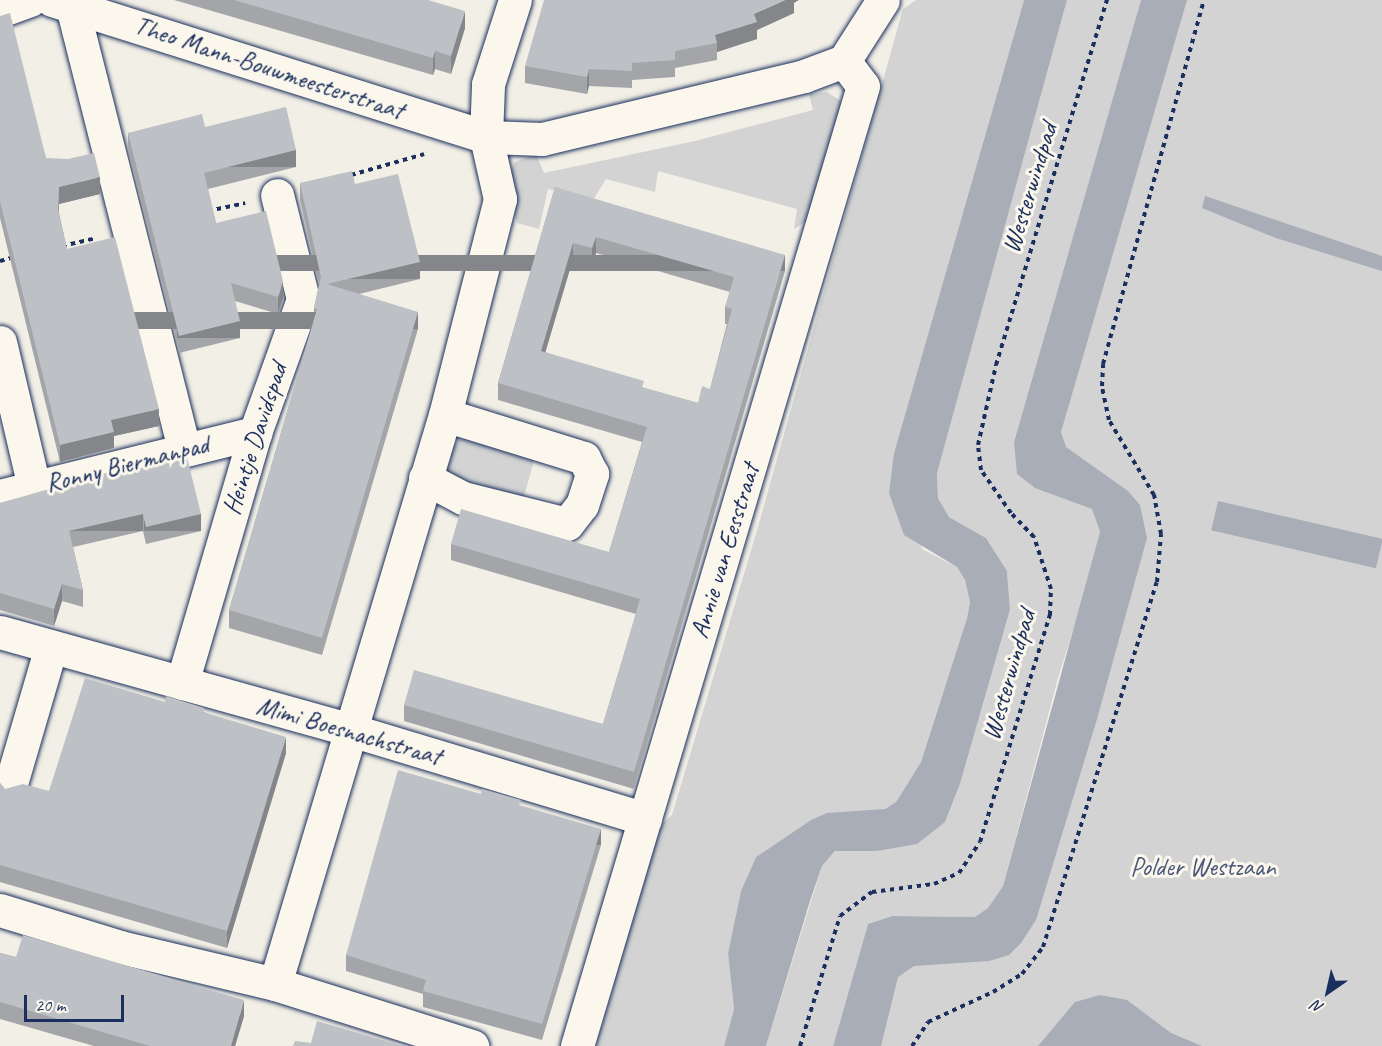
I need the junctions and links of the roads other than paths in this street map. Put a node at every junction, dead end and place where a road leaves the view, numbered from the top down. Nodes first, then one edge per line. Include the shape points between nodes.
1 (30, 0) edge
2 (515, 0) edge
3 (883, 0) edge
4 (62, 3) edge
5 (0, 11) edge
6 (844, 61) junction
7 (486, 137) junction
8 (277, 195) dead end
9 (0, 342) edge
10 (445, 415) junction
11 (255, 433) junction
12 (184, 450) junction
13 (425, 478) junction
14 (34, 487) junction
15 (0, 496) edge
16 (0, 632) edge
17 (51, 647) junction
18 (182, 683) junction
19 (354, 730) junction
20 (10, 788) edge
21 (645, 819) junction
22 (0, 910) edge
23 (275, 984) junction
24 (472, 1046) edge
25 (577, 1046) edge

1 - 5 street
2 - 7 street via 488,84
3 - 6 street
4 - 7 street, Theo Mann-Bouwmeesterstraat
4 - 12 street
6 - 7 street via 804,76 542,139
6 - 21 street, Annie van Eesstraat via 863,86
7 - 10 street via 500,199
8 - 11 street, Heintje Davidspad via 303,299
9 - 14 street
10 - 13 street
10 - 13 street via 584,458 592,474 589,484 582,505 567,524 463,498
11 - 12 street, Ronny Biermanpad
11 - 18 street, Heintje Davidspad
12 - 14 street, Ronny Biermanpad
13 - 19 street
14 - 15 street, Ronny Biermanpad
16 - 17 street, Mimi Boesnachstraat
17 - 18 street, Mimi Boesnachstraat
17 - 20 street
18 - 19 street, Mimi Boesnachstraat
19 - 21 street, Mimi Boesnachstraat
19 - 23 street
21 - 25 street, Annie van Eesstraat
22 - 23 street via 120,947
23 - 24 street

